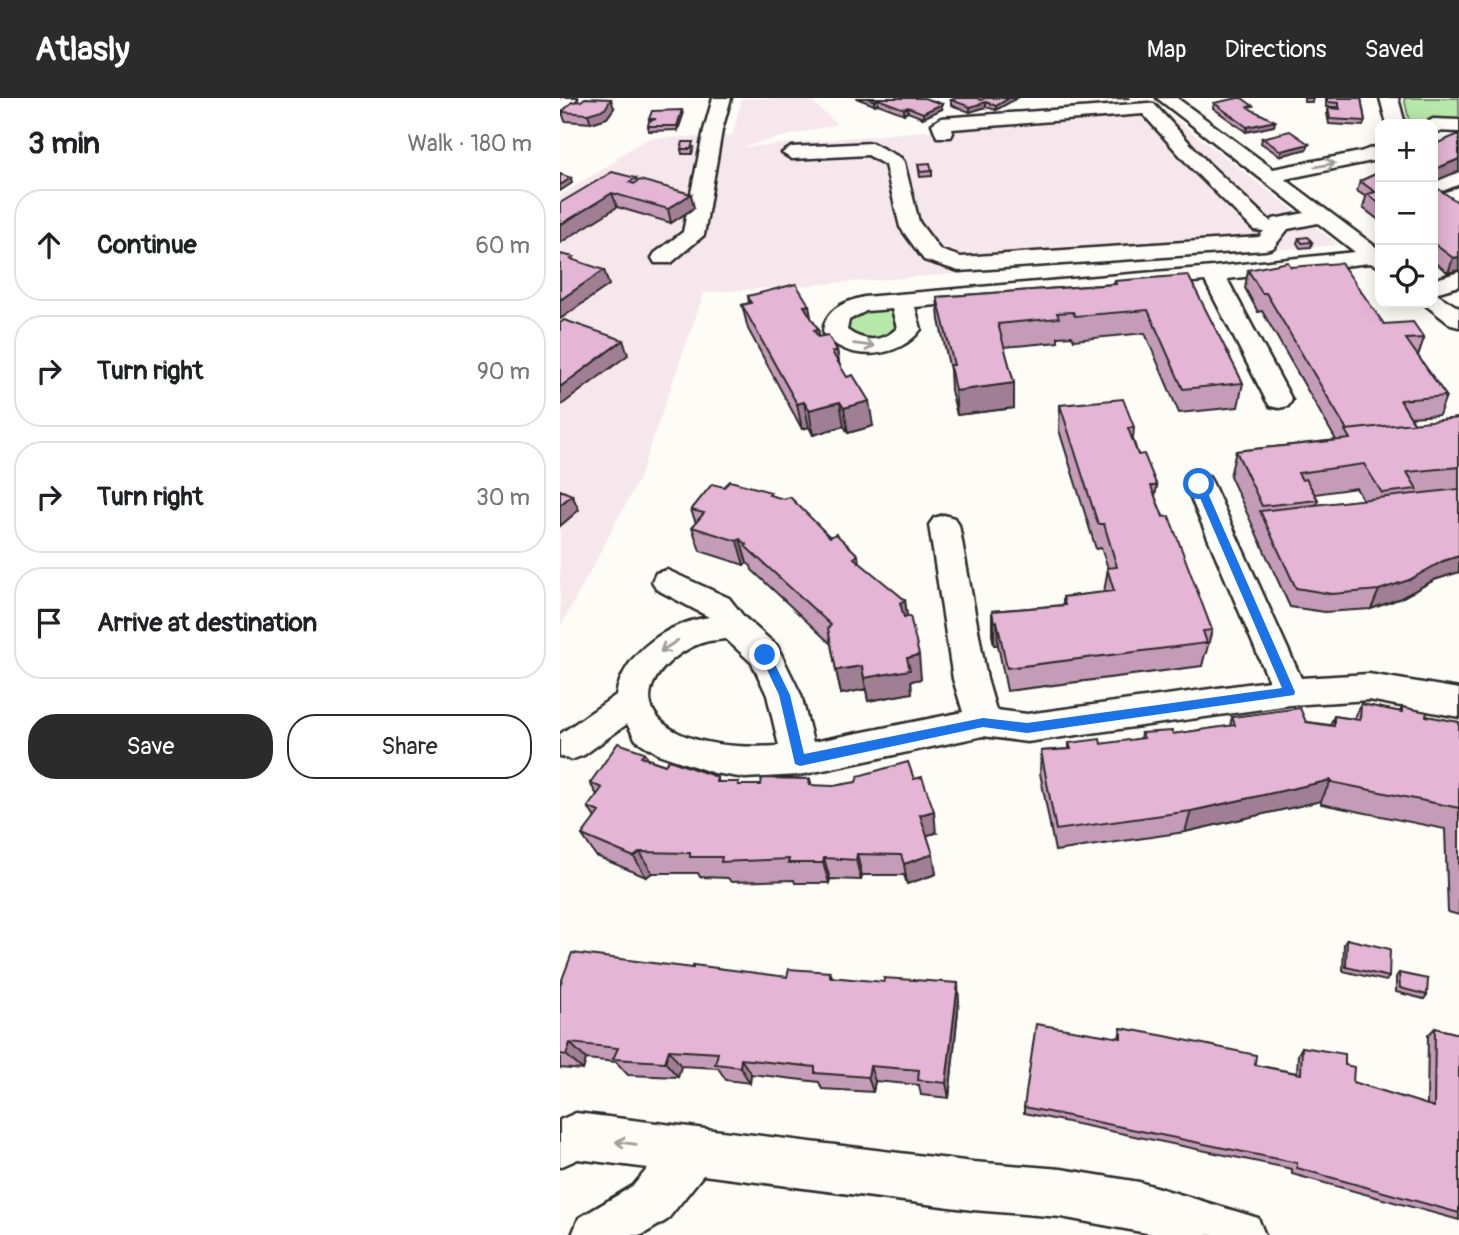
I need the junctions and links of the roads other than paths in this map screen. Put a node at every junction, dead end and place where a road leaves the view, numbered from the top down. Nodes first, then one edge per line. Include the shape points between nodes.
1 (568, 98) edge
2 (722, 98) edge
3 (1166, 98) edge
4 (1390, 98) edge
5 (560, 108) edge
6 (1395, 119) edge
7 (1438, 125) edge
8 (1459, 126) edge
9 (944, 133) dead end
10 (792, 153) dead end
11 (1375, 153) edge
12 (1269, 176) junction
13 (1459, 193) edge
14 (1459, 203) edge
15 (1322, 216) junction
16 (1262, 225) dead end
17 (1375, 256) edge
18 (663, 258) dead end
19 (1375, 258) edge
20 (1213, 274) junction
21 (1459, 279) edge
22 (1438, 285) edge
23 (902, 301) dead end
24 (1438, 304) edge
25 (1459, 320) edge
26 (1279, 400) dead end
27 (1199, 484) dead end
28 (944, 525) dead end
29 (667, 581) dead end
30 (733, 626) junction
31 (1290, 692) junction
32 (632, 702) junction
33 (1459, 703) edge
34 (983, 722) junction
35 (571, 745) dead end
36 (800, 761) junction
37 (560, 1144) edge
38 (693, 1151) junction
39 (596, 1235) edge
40 (1241, 1235) edge

1 - 5 street
2 - 18 street via 693,236
3 - 12 street
4 - 6 street
7 - 8 street
9 - 16 street via 941,124 1148,108 1200,167
10 - 15 street via 872,149 894,162 908,222 932,255 958,264 1265,243 1281,225
12 -> 11 street
12 - 15 street
13 - 14 street via 1451,197
15 - 17 street
19 - 20 street
20 - 23 street
20 - 26 street
21 - 22 street
24 - 25 street
27 - 31 street
28 - 34 street via 970,679
29 - 30 street via 718,606
30 -> 32 street via 697,631 671,644 649,661 635,684
30 - 36 street via 765,655 784,695
31 - 33 street via 1369,687
31 - 34 street via 1027,728
32 - 35 street
32 - 36 street via 648,730 670,744 745,763
34 - 36 street
38 -> 37 street via 576,1136
38 - 39 street via 650,1203
38 - 40 street via 1061,1193 1139,1206

